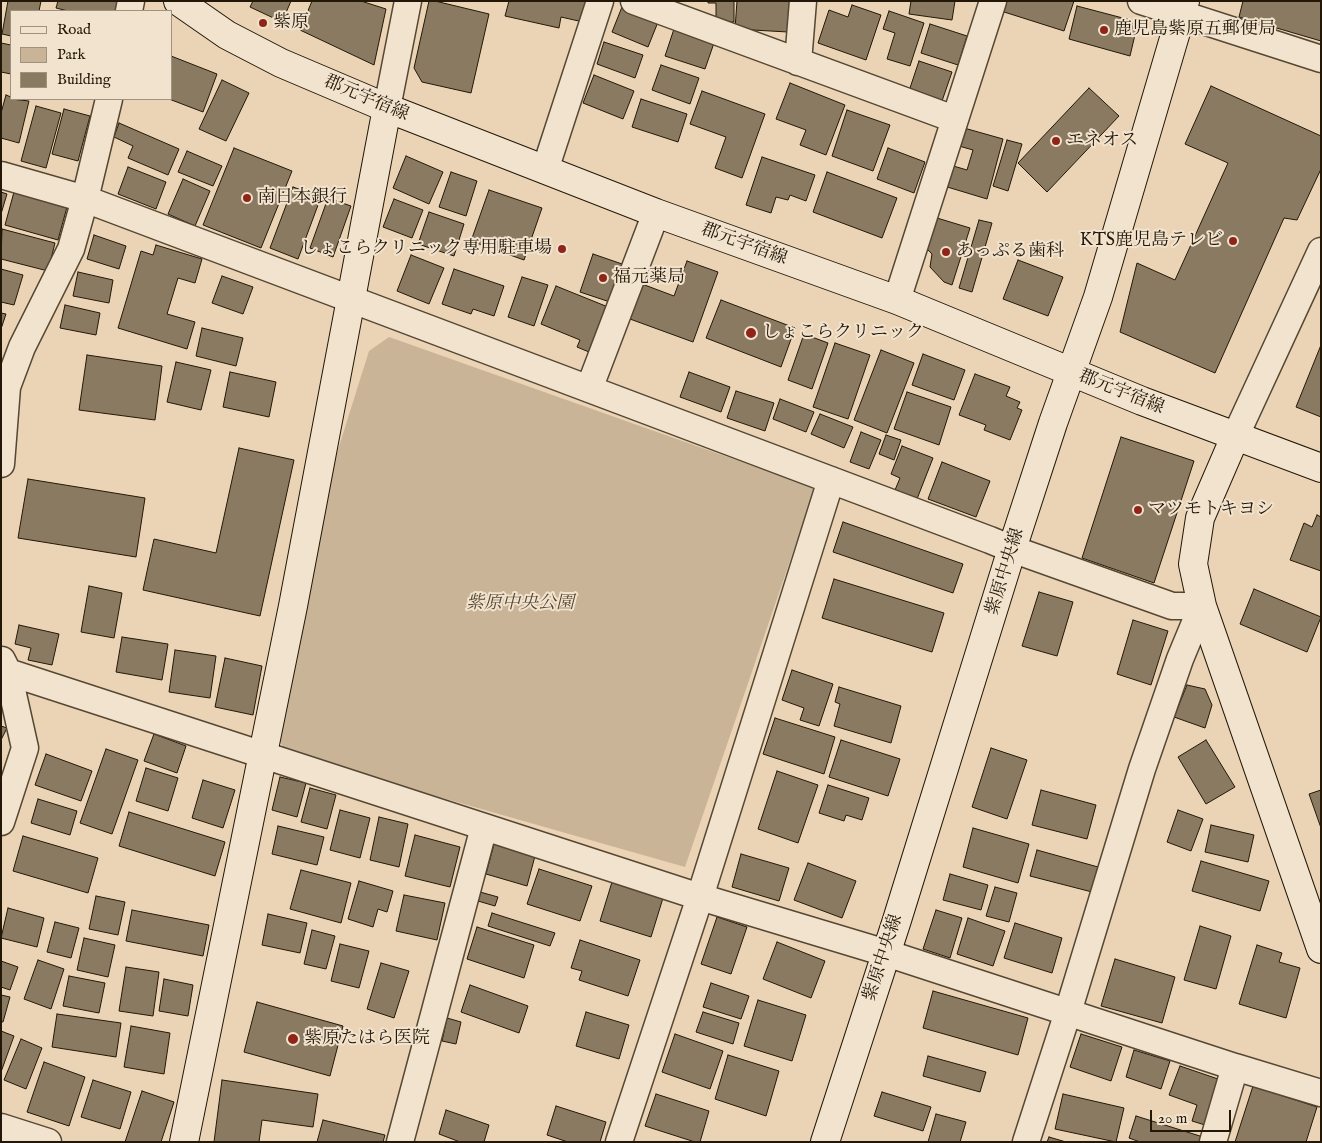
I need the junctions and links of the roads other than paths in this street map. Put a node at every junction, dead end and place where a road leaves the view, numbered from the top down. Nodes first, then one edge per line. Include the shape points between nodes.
1 (178, 1) edge
2 (408, 1) edge
3 (600, 1) edge
4 (634, 1) edge
5 (803, 1) edge
6 (993, 1) edge
7 (1140, 1) edge
8 (1183, 8) edge
9 (1321, 59) edge
10 (798, 62) junction
11 (109, 100) edge
12 (387, 108) junction
13 (954, 119) junction
14 (545, 170) junction
15 (1, 175) edge
16 (85, 199) junction
17 (656, 213) junction
18 (1321, 251) edge
19 (351, 300) junction
20 (897, 300) junction
21 (1072, 373) junction
22 (4, 386) edge
23 (589, 389) junction
24 (1235, 437) junction
25 (1, 464) edge
26 (1321, 468) edge
27 (832, 480) junction
28 (1012, 549) junction
29 (1202, 606) junction
30 (4, 665) edge
31 (262, 754) junction
32 (1, 822) edge
33 (484, 827) junction
34 (700, 897) junction
35 (1321, 949) edge
36 (886, 953) junction
37 (1068, 1012) junction
38 (1235, 1067) junction
39 (1321, 1093) edge
40 (1, 1127) edge
41 (48, 1142) edge
42 (184, 1142) edge
43 (400, 1142) edge
44 (619, 1142) edge
45 (824, 1142) edge
46 (1026, 1142) edge
47 (1213, 1142) edge

1 - 12 street, 郡元宇宿線 via 227,36
2 - 12 street
3 - 14 street
4 - 10 street
5 - 10 street
6 - 13 street
7 - 8 street
8 - 9 street
8 - 21 street, 紫原中央線 via 1098,297
10 - 13 street
11 - 16 street
12 - 14 street, 郡元宇宿線
12 - 19 street
13 - 20 street
14 - 17 street, 郡元宇宿線
15 - 16 street
16 - 19 street
16 - 22 street via 71,249
17 - 20 street, 郡元宇宿線
17 - 23 street
18 - 24 street
19 - 23 street
19 - 31 street
20 - 21 street, 郡元宇宿線
21 - 24 street, 郡元宇宿線
21 - 28 street, 紫原中央線
22 - 25 street
23 - 27 street
24 - 26 street, 郡元宇宿線
24 - 29 street via 1200,518 1193,564
27 - 28 street
27 - 34 street
28 - 29 street via 1172,606
28 - 36 street, 紫原中央線
29 - 35 street
29 - 37 street via 1142,769
30 - 31 street
30 - 32 street via 25,748
31 - 33 street
31 - 42 street
33 - 34 street
33 - 43 street
34 - 36 street
34 - 44 street
36 - 37 street
36 - 45 street, 紫原中央線
37 - 38 street
37 - 46 street
38 - 39 street
38 - 47 street
40 - 41 street

